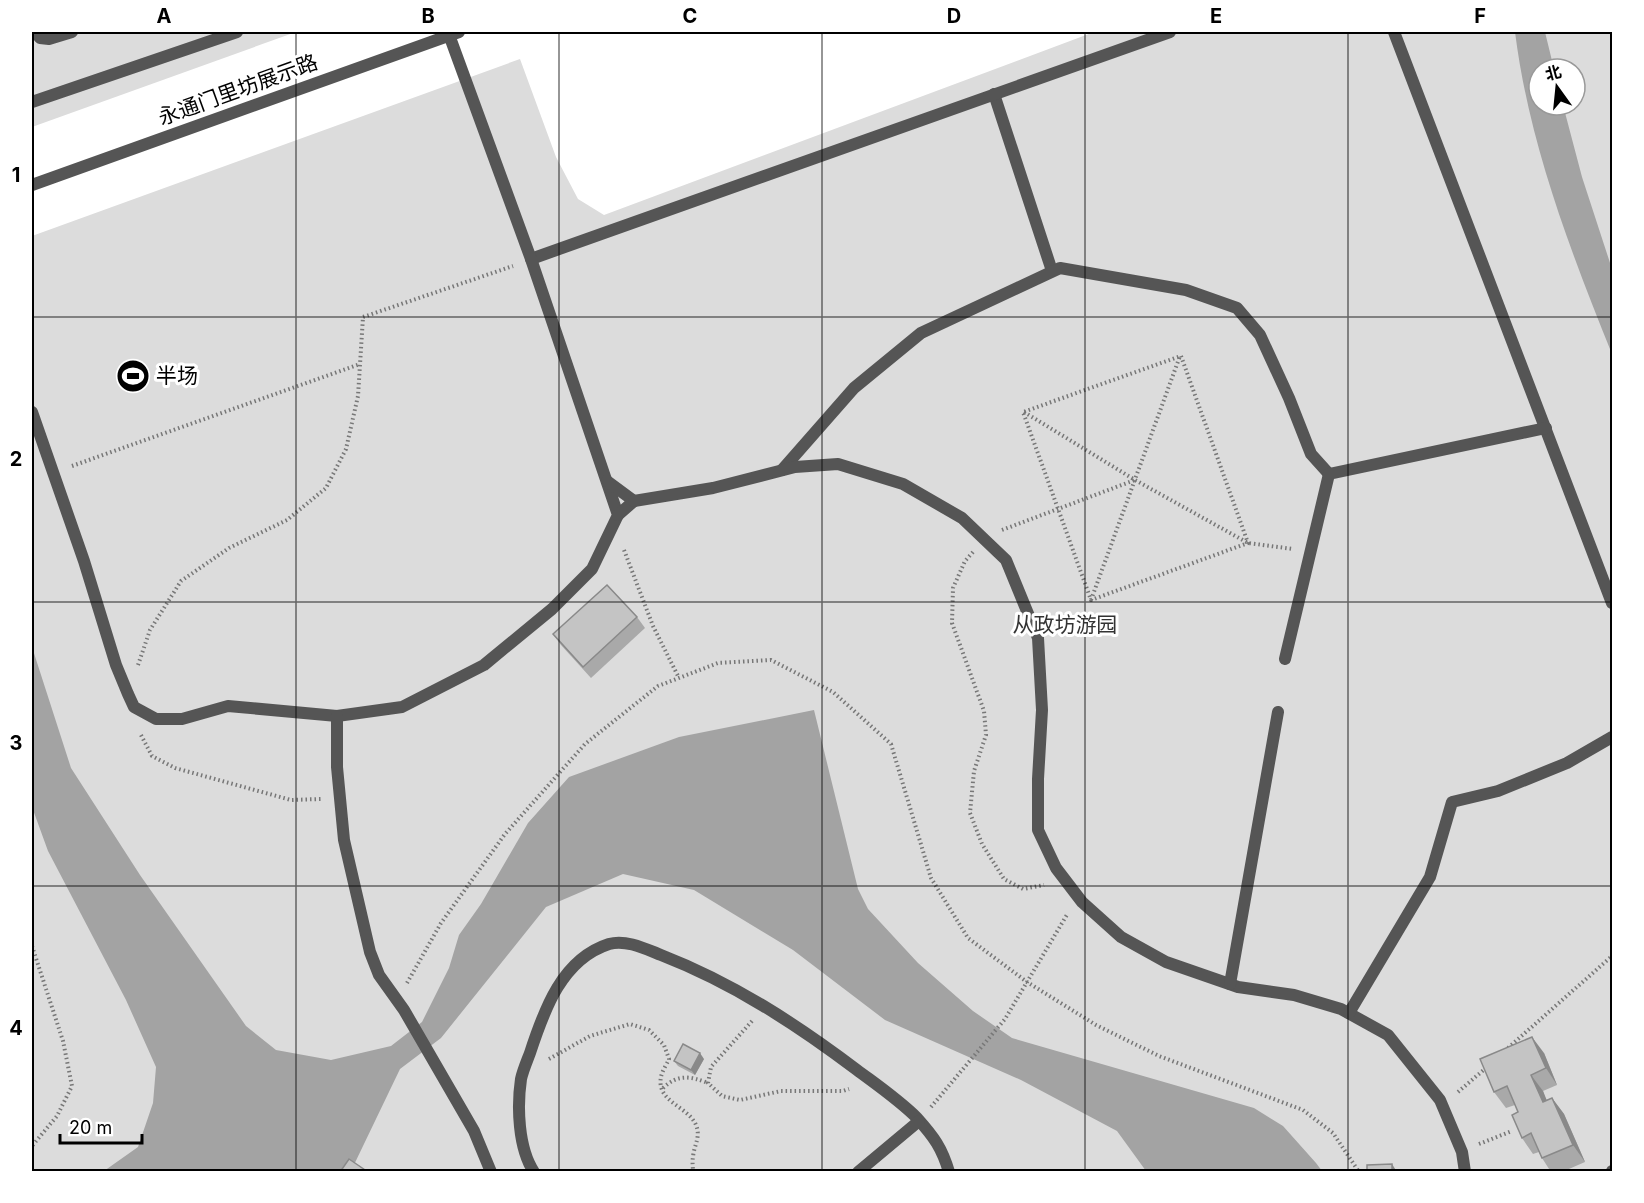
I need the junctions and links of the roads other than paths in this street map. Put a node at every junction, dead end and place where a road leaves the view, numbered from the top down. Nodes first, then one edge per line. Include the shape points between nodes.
1 (35, 32) edge
2 (72, 32) edge
3 (237, 32) edge
4 (1170, 32) edge
5 (1394, 32) edge
6 (452, 33) edge
7 (994, 94) junction
8 (32, 102) edge
9 (32, 185) edge
10 (531, 260) junction
11 (1052, 271) junction
12 (32, 412) edge
13 (1546, 428) junction
14 (782, 470) junction
15 (1329, 474) junction
16 (607, 481) junction
17 (634, 501) junction
18 (616, 520) junction
19 (1612, 603) edge
20 (1285, 658) dead end
21 (1278, 712) dead end
22 (336, 716) junction
23 (1612, 737) edge
24 (1230, 984) junction
25 (1348, 1013) junction
26 (919, 1121) junction
27 (491, 1172) edge
28 (534, 1172) edge
29 (858, 1172) edge
30 (950, 1172) edge
31 (1466, 1172) edge

1 - 2 street via 40,38 49,39
3 - 8 street
4 - 7 street
5 - 13 street
6 - 9 street, 永通门里坊展示路
6 - 10 street
7 - 10 street
7 - 11 street
10 - 16 street
11 - 14 street via 921,333 854,388
11 - 15 street via 1060,268 1186,290 1237,308 1260,335 1311,454
12 - 22 street via 134,707 156,719 182,718 228,706
13 - 15 street
13 - 19 street
14 - 17 street via 713,488
14 - 24 street via 838,464 903,484 962,518 1006,560 1038,638 1042,710 1038,830 1056,868 1077,897 1121,937 1166,962
15 - 20 street
16 - 17 street
16 - 18 street
17 - 18 street
18 - 22 street via 592,569 552,609 484,665 402,707
21 - 24 street
22 - 27 street via 344,840 369,951 379,975 474,1131
23 - 25 street via 1567,763 1498,790 1452,797 1430,877
24 - 25 street via 1294,995
25 - 31 street via 1388,1035 1440,1100 1462,1152
26 - 28 street via 816,1039 741,991 635,945 612,943 590,952 572,967 553,993 536,1035 522,1078 520,1126 527,1161
26 - 29 street
26 - 30 street via 942,1148

